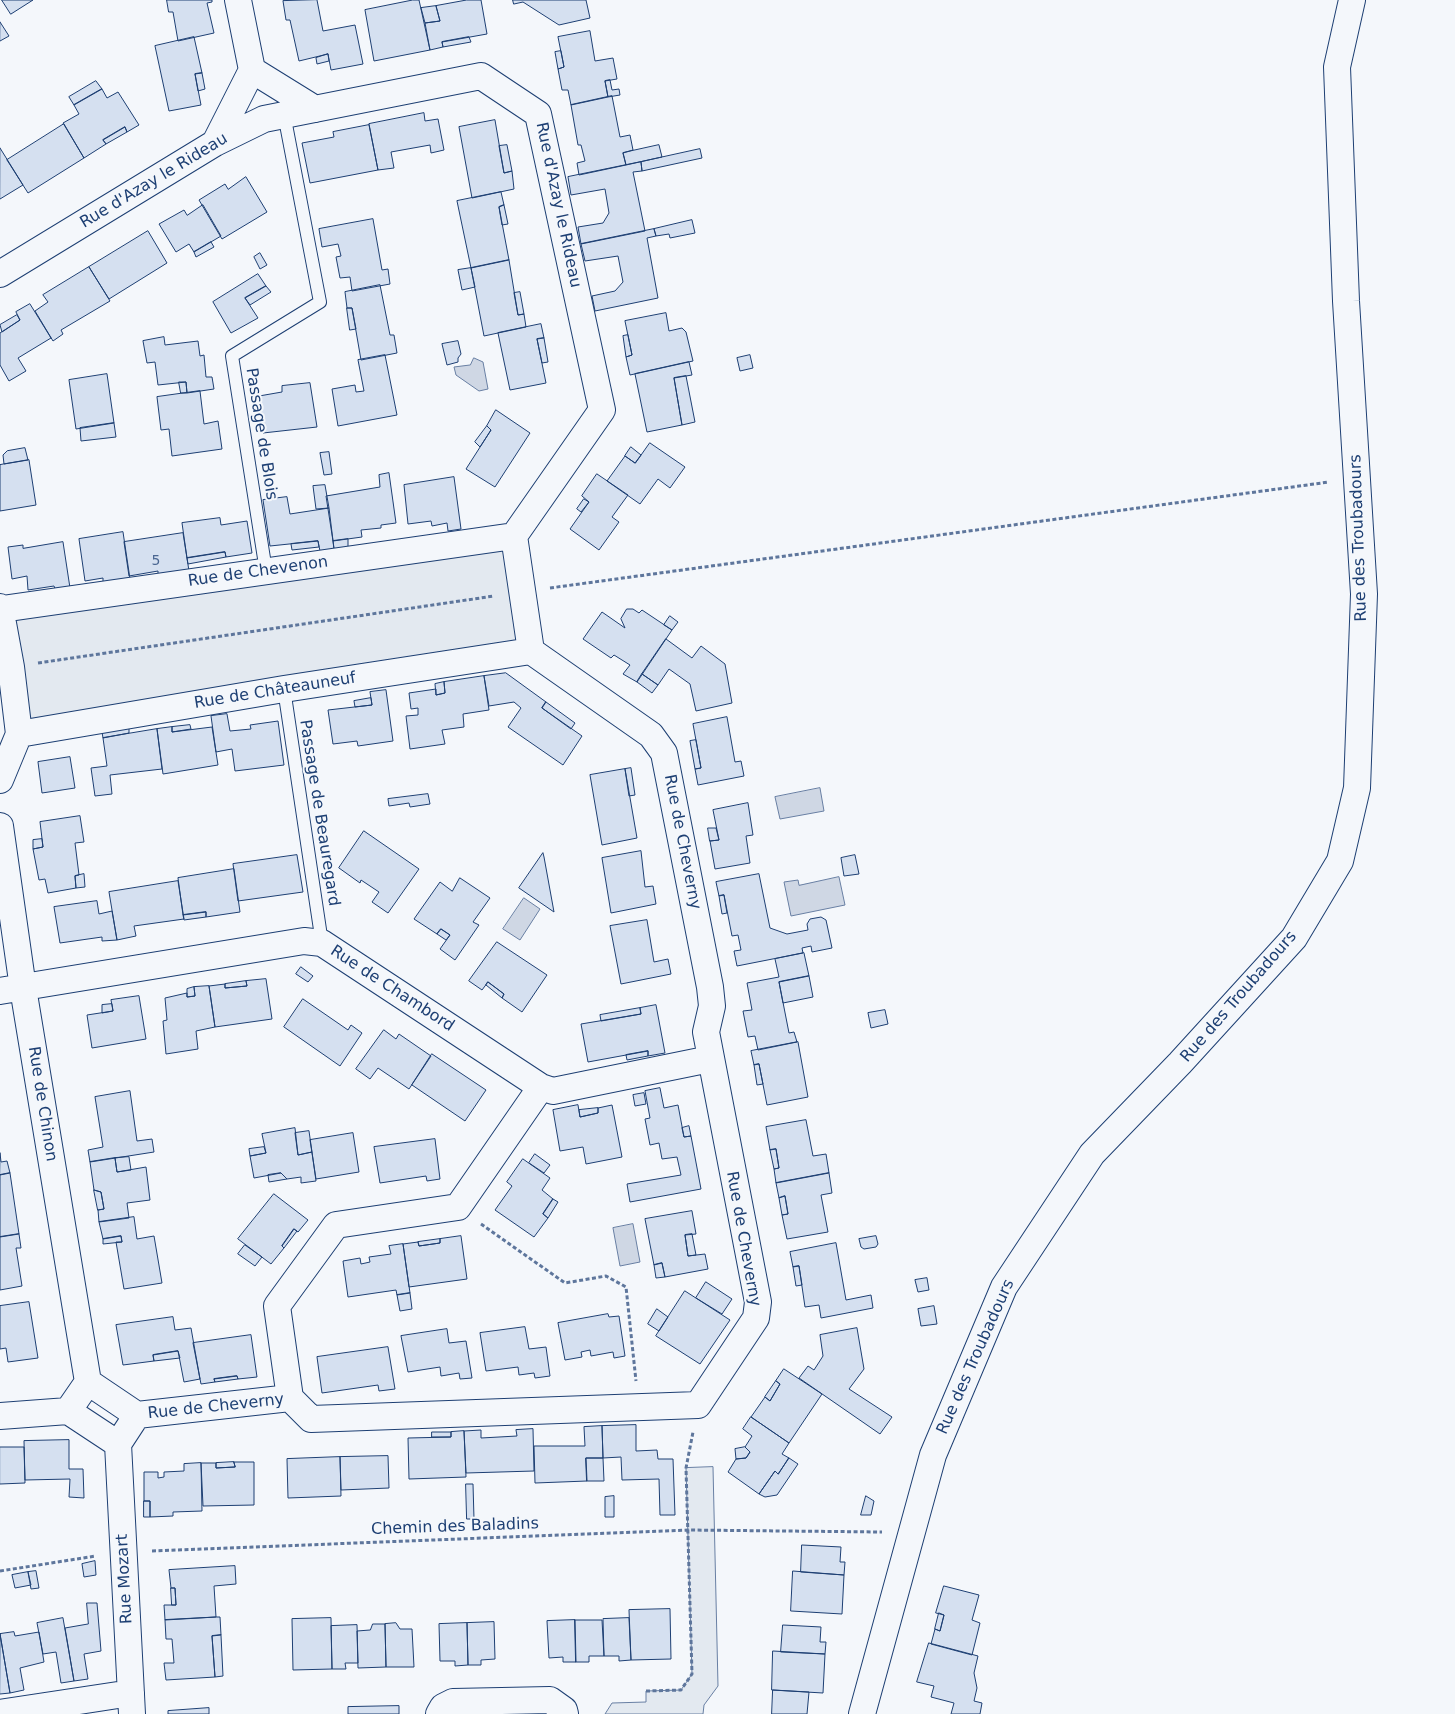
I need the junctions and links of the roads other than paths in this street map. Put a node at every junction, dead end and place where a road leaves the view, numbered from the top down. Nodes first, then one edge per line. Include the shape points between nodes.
1 (238, 0) edge
2 (1352, 0) edge
3 (252, 70) junction
4 (315, 109) junction
5 (284, 114) junction
6 (215, 143) junction
7 (0, 274) edge
8 (514, 536) junction
9 (266, 571) junction
10 (1, 608) edge
11 (531, 651) junction
12 (284, 689) junction
13 (19, 734) junction
14 (0, 780) edge
15 (0, 826) edge
16 (322, 943) junction
17 (12, 989) edge
18 (710, 1059) junction
19 (541, 1087) junction
20 (88, 1382) junction
21 (290, 1398) junction
22 (68, 1411) junction
23 (137, 1415) junction
24 (0, 1416) edge
25 (118, 1444) junction
26 (131, 1703) edge
27 (0, 1713) edge
28 (439, 1714) edge
29 (565, 1714) edge
30 (862, 1714) edge

1 - 3 street
2 - 30 street, Rue des Troubadours via 1337,67 1346,301 1364,594 1357,788 1340,861 1294,938 1180,1064 1092,1154 1004,1287 933,1455
3 - 4 street
3 - 6 street
4 - 5 street, Rue d'Azay le Rideau
4 - 8 street, Rue d'Azay le Rideau via 482,76 538,114 602,410
5 - 6 street, Rue d'Azay le Rideau via 264,119
5 - 9 lane, Passage de Blois via 320,302 232,356
6 - 7 street, Rue d'Azay le Rideau
8 - 9 street, Rue de Chevenon
8 - 11 street
9 - 10 street, Rue de Chevenon
10 - 13 street via 12,667
11 - 12 street, Rue de Châteauneuf
11 - 18 street, Rue de Cheverny via 651,735 664,753 710,987 712,1006 706,1032
12 - 13 street, Rue de Châteauneuf
12 - 16 lane, Passage de Beauregard
13 - 14 street
15 - 17 street, Rue de Chinon
16 - 17 street, Rue de Chambord via 304,941
16 - 19 street, Rue de Chambord
17 - 20 street, Rue de Chinon
18 - 19 street, Rue de Chambord via 553,1091
18 - 21 street, Rue de Cheverny via 758,1302 756,1318 698,1405 311,1419
19 - 21 street via 458,1207 336,1225 277,1306
20 - 22 street
20 - 23 street, Rue de Cheverny
21 - 23 street, Rue de Cheverny
22 - 24 street
22 - 25 street
23 - 25 street, Rue de Cheverny
25 - 26 street, Rue Mozart
26 - 27 street
28 - 29 street via 453,1702 550,1700

